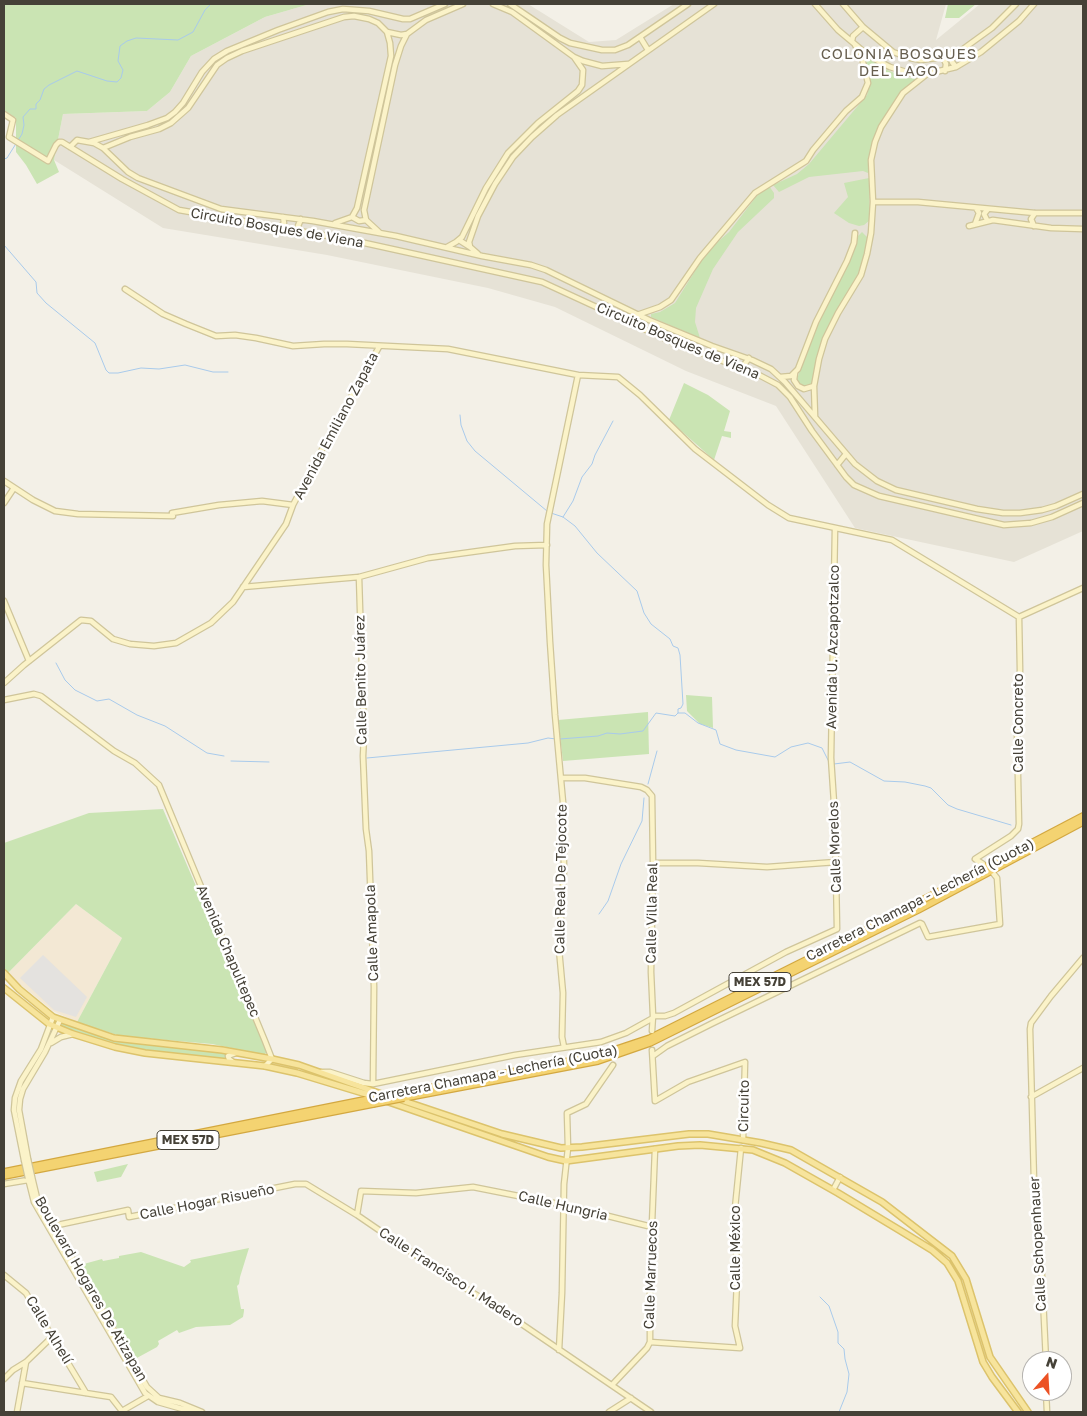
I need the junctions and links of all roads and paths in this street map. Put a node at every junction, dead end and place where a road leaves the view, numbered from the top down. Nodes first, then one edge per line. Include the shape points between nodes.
1 (445, 4) edge
2 (463, 4) edge
3 (494, 4) edge
4 (510, 4) edge
5 (688, 4) edge
6 (714, 4) edge
7 (815, 4) edge
8 (843, 4) edge
9 (1016, 4) edge
10 (1034, 4) edge
11 (382, 14) junction
12 (410, 19) junction
13 (378, 23) junction
14 (415, 27) junction
15 (863, 27) junction
16 (387, 32) junction
17 (407, 34) junction
18 (640, 37) junction
19 (390, 43) junction
20 (854, 43) junction
21 (401, 46) junction
22 (648, 50) junction
23 (951, 54) junction
24 (574, 57) junction
25 (943, 57) junction
26 (630, 64) junction
27 (956, 67) junction
28 (945, 71) junction
29 (927, 74) junction
30 (4, 114) edge
31 (103, 137) junction
32 (8, 138) edge
33 (89, 142) junction
34 (110, 145) junction
35 (70, 147) junction
36 (103, 148) junction
37 (121, 165) junction
38 (128, 172) junction
39 (114, 173) junction
40 (122, 179) junction
41 (872, 202) junction
42 (976, 207) junction
43 (988, 209) junction
44 (1035, 213) junction
45 (1083, 213) edge
46 (284, 217) junction
47 (352, 217) junction
48 (301, 219) junction
49 (366, 220) junction
50 (988, 220) junction
51 (332, 224) junction
52 (1034, 226) junction
53 (279, 228) junction
54 (1083, 229) edge
55 (300, 232) junction
56 (855, 233) dead end
57 (383, 234) junction
58 (459, 240) junction
59 (470, 246) junction
60 (446, 247) junction
61 (484, 256) junction
62 (482, 269) junction
63 (125, 289) dead end
64 (586, 290) junction
65 (604, 298) junction
66 (584, 301) junction
67 (600, 309) junction
68 (637, 314) junction
69 (379, 347) junction
70 (732, 353) junction
71 (749, 358) junction
72 (731, 365) junction
73 (744, 370) junction
74 (795, 373) junction
75 (578, 375) junction
76 (780, 377) junction
77 (814, 386) junction
78 (815, 417) junction
79 (846, 454) junction
80 (837, 465) junction
81 (4, 481) edge
82 (14, 488) junction
83 (1083, 494) edge
84 (4, 503) edge
85 (1083, 503) edge
86 (293, 505) junction
87 (979, 510) junction
88 (974, 519) junction
89 (981, 520) junction
90 (835, 528) junction
91 (546, 545) junction
92 (359, 577) junction
93 (243, 587) junction
94 (1083, 588) edge
95 (4, 601) edge
96 (1019, 617) junction
97 (29, 661) junction
98 (4, 683) edge
99 (4, 700) edge
100 (832, 766) joint
101 (561, 778) junction
102 (364, 783) joint
103 (1083, 816) edge
104 (1083, 822) edge
105 (836, 862) junction
106 (653, 864) junction
107 (983, 864) dead end
108 (993, 874) dead end
109 (1083, 958) edge
110 (4, 973) edge
111 (4, 988) edge
112 (53, 1017) junction
113 (653, 1017) junction
114 (60, 1020) junction
115 (49, 1024) junction
116 (56, 1028) junction
117 (652, 1031) dead end
118 (73, 1034) junction
119 (49, 1044) junction
120 (564, 1047) junction
121 (652, 1050) dead end
122 (238, 1052) junction
123 (653, 1056) junction
124 (272, 1059) junction
125 (236, 1063) junction
126 (613, 1065) dead end
127 (265, 1066) junction
128 (1083, 1068) edge
129 (321, 1072) junction
130 (373, 1084) junction
131 (1031, 1097) junction
132 (371, 1102) junction
133 (20, 1130) junction
134 (743, 1140) junction
135 (568, 1148) junction
136 (741, 1148) junction
137 (655, 1149) junction
138 (566, 1161) junction
139 (4, 1172) edge
140 (4, 1176) edge
141 (30, 1178) junction
142 (840, 1178) junction
143 (4, 1184) edge
144 (285, 1186) joint
145 (833, 1190) junction
146 (564, 1205) junction
147 (356, 1215) junction
148 (54, 1226) junction
149 (652, 1227) junction
150 (61, 1244) junction
151 (4, 1275) edge
152 (53, 1336) junction
153 (650, 1342) junction
154 (559, 1350) junction
155 (1045, 1351) edge
156 (26, 1362) junction
157 (19, 1367) junction
158 (4, 1379) edge
159 (4, 1383) edge
160 (22, 1383) junction
161 (612, 1385) junction
162 (86, 1393) junction
163 (148, 1396) junction
164 (631, 1398) junction
165 (17, 1412) edge
166 (193, 1412) edge
167 (202, 1412) edge
168 (609, 1412) edge
169 (651, 1412) edge
170 (1018, 1412) edge
171 (1028, 1412) edge

1 - 12 street
2 - 14 street
3 - 24 street via 512,12
4 - 18 street via 565,41 615,50
5 - 18 street
6 - 22 street
7 - 20 street
8 - 15 street
9 - 23 street via 980,37
10 - 27 street via 1000,38
11 - 12 street
11 - 13 street
11 - 31 street via 355,8 328,12 227,51 209,64 183,103 167,118
12 - 14 street
13 - 16 street
13 - 34 street via 362,17 338,18 227,58 212,70 188,108 171,123
14 - 17 street
15 - 20 street via 853,36
15 - 25 street via 904,57
16 - 17 street
16 - 19 street
17 - 21 street
18 - 22 street
19 - 21 street
19 - 47 street via 391,56 357,208
20 - 29 street via 890,67 913,74
20 - 68 street via 868,83 862,97 846,111 806,161 755,193 700,258 671,300
21 - 49 street via 364,210
22 - 26 street
23 - 25 street
23 - 27 street
24 - 26 street via 592,65
24 - 58 street via 583,70 582,85 508,153
25 - 28 street
26 - 59 street via 557,115 513,157 478,216 470,235
27 - 28 street
28 - 29 street
29 - 41 street via 905,91 881,127 872,155
30 - 32 street via 13,120
31 - 33 street
31 - 34 street
32 - 35 street via 48,161 57,143
33 - 35 street via 77,140
33 - 36 street, Circuito Bosques de Viena
34 - 36 street
35 - 39 street, Circuito Bosques de Viena
36 - 37 street, Circuito Bosques de Viena
37 - 38 street, Circuito Bosques de Viena
37 - 39 street
38 - 40 street via 122,174
38 - 46 street, Circuito Bosques de Viena via 146,182 221,209
39 - 40 street, Circuito Bosques de Viena
40 - 53 street, Circuito Bosques de Viena via 180,210
41 - 42 street
41 - 77 street via 871,234 861,275 825,340
42 - 43 street
42 - 50 street via 979,213 972,225
43 - 44 street
43 - 50 street via 984,214
44 - 45 street
44 - 52 street via 1031,219
46 - 48 street, Circuito Bosques de Viena
46 - 53 street
47 - 49 street
47 - 51 street
48 - 51 street, Circuito Bosques de Viena
48 - 55 street
49 - 57 street
50 - 52 street
51 - 57 street, Circuito Bosques de Viena
52 - 54 street
53 - 55 street, Circuito Bosques de Viena
55 - 62 street, Circuito Bosques de Viena
56 - 74 street via 847,260
57 - 60 street, Circuito Bosques de Viena
58 - 59 street
58 - 60 street
59 - 61 street
60 - 61 street, Circuito Bosques de Viena
61 - 62 street
61 - 64 street, Circuito Bosques de Viena via 538,268
62 - 66 street, Circuito Bosques de Viena via 542,282
63 - 69 street via 161,312 216,336 235,335 293,346
64 - 65 street, Circuito Bosques de Viena
64 - 66 street
65 - 67 street
65 - 68 street, Circuito Bosques de Viena
66 - 67 street, Circuito Bosques de Viena
67 - 72 street, Circuito Bosques de Viena
68 - 70 street, Circuito Bosques de Viena
69 - 75 street, Avenida Emiliano Zapata via 448,349
69 - 86 street, Avenida Emiliano Zapata
70 - 71 street, Circuito Bosques de Viena
70 - 72 street via 735,358
71 - 73 street
71 - 76 street, Circuito Bosques de Viena
72 - 73 street, Circuito Bosques de Viena
73 - 80 street, Circuito Bosques de Viena via 778,385 790,397
74 - 76 street
74 - 77 street via 794,380 798,386 804,390
75 - 90 street, Avenida Emiliano Zapata via 618,377 695,449 768,505 794,520
75 - 91 street, Calle Real De Tejocote via 548,519
76 - 78 street, Circuito Bosques de Viena
77 - 78 street
78 - 79 street, Circuito Bosques de Viena
79 - 80 street
79 - 87 street, Circuito Bosques de Viena via 865,473 896,490
80 - 88 street, Circuito Bosques de Viena via 854,485 879,496
81 - 82 street
82 - 84 street
82 - 86 street via 55,511 67,513 172,515 219,505 262,501
83 - 87 street, Circuito Bosques de Viena via 1042,510 1003,514
85 - 89 street, Circuito Bosques de Viena via 1031,523 1004,525
86 - 93 street, Avenida Emiliano Zapata via 286,524
87 - 88 street
87 - 89 street
88 - 89 street, Circuito Bosques de Viena
90 - 96 street, Avenida Emiliano Zapata via 892,540
90 - 100 street, Avenida U. Azcapotzalco
91 - 92 street via 428,558
91 - 101 street, Calle Real De Tejocote
92 - 93 street
92 - 102 street, Calle Benito Juárez
93 - 97 street, Avenida Emiliano Zapata via 211,623 176,643 154,646 130,644 113,639 91,621 81,620
94 - 96 street
95 - 97 street
96 - 107 street, Calle Concreto via 1018,826 996,847 975,859
97 - 98 street, Avenida Emiliano Zapata
99 - 124 street, Avenida Chapultepec via 40,696 160,785
100 - 105 street, Calle Morelos
101 - 106 street, Calle Villa Real via 585,778 647,790 652,796
101 - 120 street, Calle Real De Tejocote via 564,870 559,949
102 - 130 street, Calle Amapola via 374,987
103 - 132 highway, Carretera Chamapa - Lechería (Cuota) / MEX 57D, bridge via 650,1038 596,1056 397,1094
104 - 132 highway, Carretera Chamapa - Lechería (Cuota) / MEX 57D, bridge via 918,910 650,1043 598,1061
105 - 106 street via 767,867
105 - 113 street, Calle Morelos via 837,929 771,960 674,1013
106 - 113 street, Calle Villa Real
108 - 123 street via 997,878 1000,924 928,937 920,923 666,1046
109 - 131 street, Calle Schopenhauer via 1031,1023
110 - 112 main road via 19,990
111 - 115 main road
112 - 114 main road
112 - 115 street, Boulevard Hogares De Atizapan
113 - 117 street, Calle Villa Real
113 - 120 street via 612,1039
114 - 116 street, Boulevard Hogares De Atizapan
114 - 122 main road via 123,1040
115 - 116 main road
115 - 133 street, Boulevard Hogares De Atizapan via 41,1049 16,1093 14,1110
116 - 118 main road
116 - 119 street, Boulevard Hogares De Atizapan
118 - 119 street
118 - 125 main road via 127,1050
119 - 133 street, Boulevard Hogares De Atizapan via 21,1095
120 - 130 street
121 - 123 street
122 - 124 main road
122 - 125 street via 228,1058
123 - 134 street, Circuito via 655,1101 688,1082 744,1062
124 - 127 street
124 - 129 main road
125 - 127 main road
126 - 135 street via 586,1104 567,1113
127 - 138 main road via 339,1085
128 - 131 street
129 - 130 street
129 - 135 main road via 502,1134
131 - 155 street, Calle Schopenhauer
132 - 139 highway, Carretera Chamapa - Lechería (Cuota) / MEX 57D
132 - 140 highway, Carretera Chamapa - Lechería (Cuota) / MEX 57D
133 - 141 street, Boulevard Hogares De Atizapan, bridge
134 - 135 main road via 689,1134
134 - 142 main road via 791,1150
135 - 138 street
136 - 137 main road via 700,1145
136 - 145 main road via 764,1153
136 - 153 street, Calle México via 735,1208 736,1326 740,1348
137 - 138 main road
137 - 149 street, Calle Marruecos
138 - 146 street
141 - 143 street
141 - 148 street, Boulevard Hogares De Atizapan
141 - 150 street, Boulevard Hogares De Atizapan via 34,1202
142 - 145 street
142 - 171 main road via 890,1207 958,1263 990,1357
144 - 147 street, Calle Francisco I. Madero via 309,1185
144 - 148 street, Calle Hogar Risueño via 129,1217 128,1210
145 - 170 main road via 947,1263 958,1281 982,1362
146 - 147 street, Calle Hungria via 473,1187 416,1193 361,1191
146 - 149 street, Calle Hungria
146 - 154 street
147 - 154 street, Calle Francisco I. Madero
148 - 150 street, Boulevard Hogares De Atizapan
149 - 153 street, Calle Marruecos
150 - 163 street, Boulevard Hogares De Atizapan
150 - 167 street, Boulevard Hogares De Atizapan via 151,1392
151 - 152 street, Calle Alhelí via 26,1292
152 - 156 street
152 - 162 street, Calle Alhelí
153 - 161 street, Calle Marruecos
154 - 161 street, Calle Francisco I. Madero
156 - 157 street
156 - 160 street
157 - 158 street
157 - 159 street
160 - 162 street
160 - 165 street
161 - 164 street, Calle Francisco I. Madero
162 - 163 street via 111,1397 122,1411
163 - 166 street
164 - 168 street
164 - 169 street, Calle Francisco I. Madero

